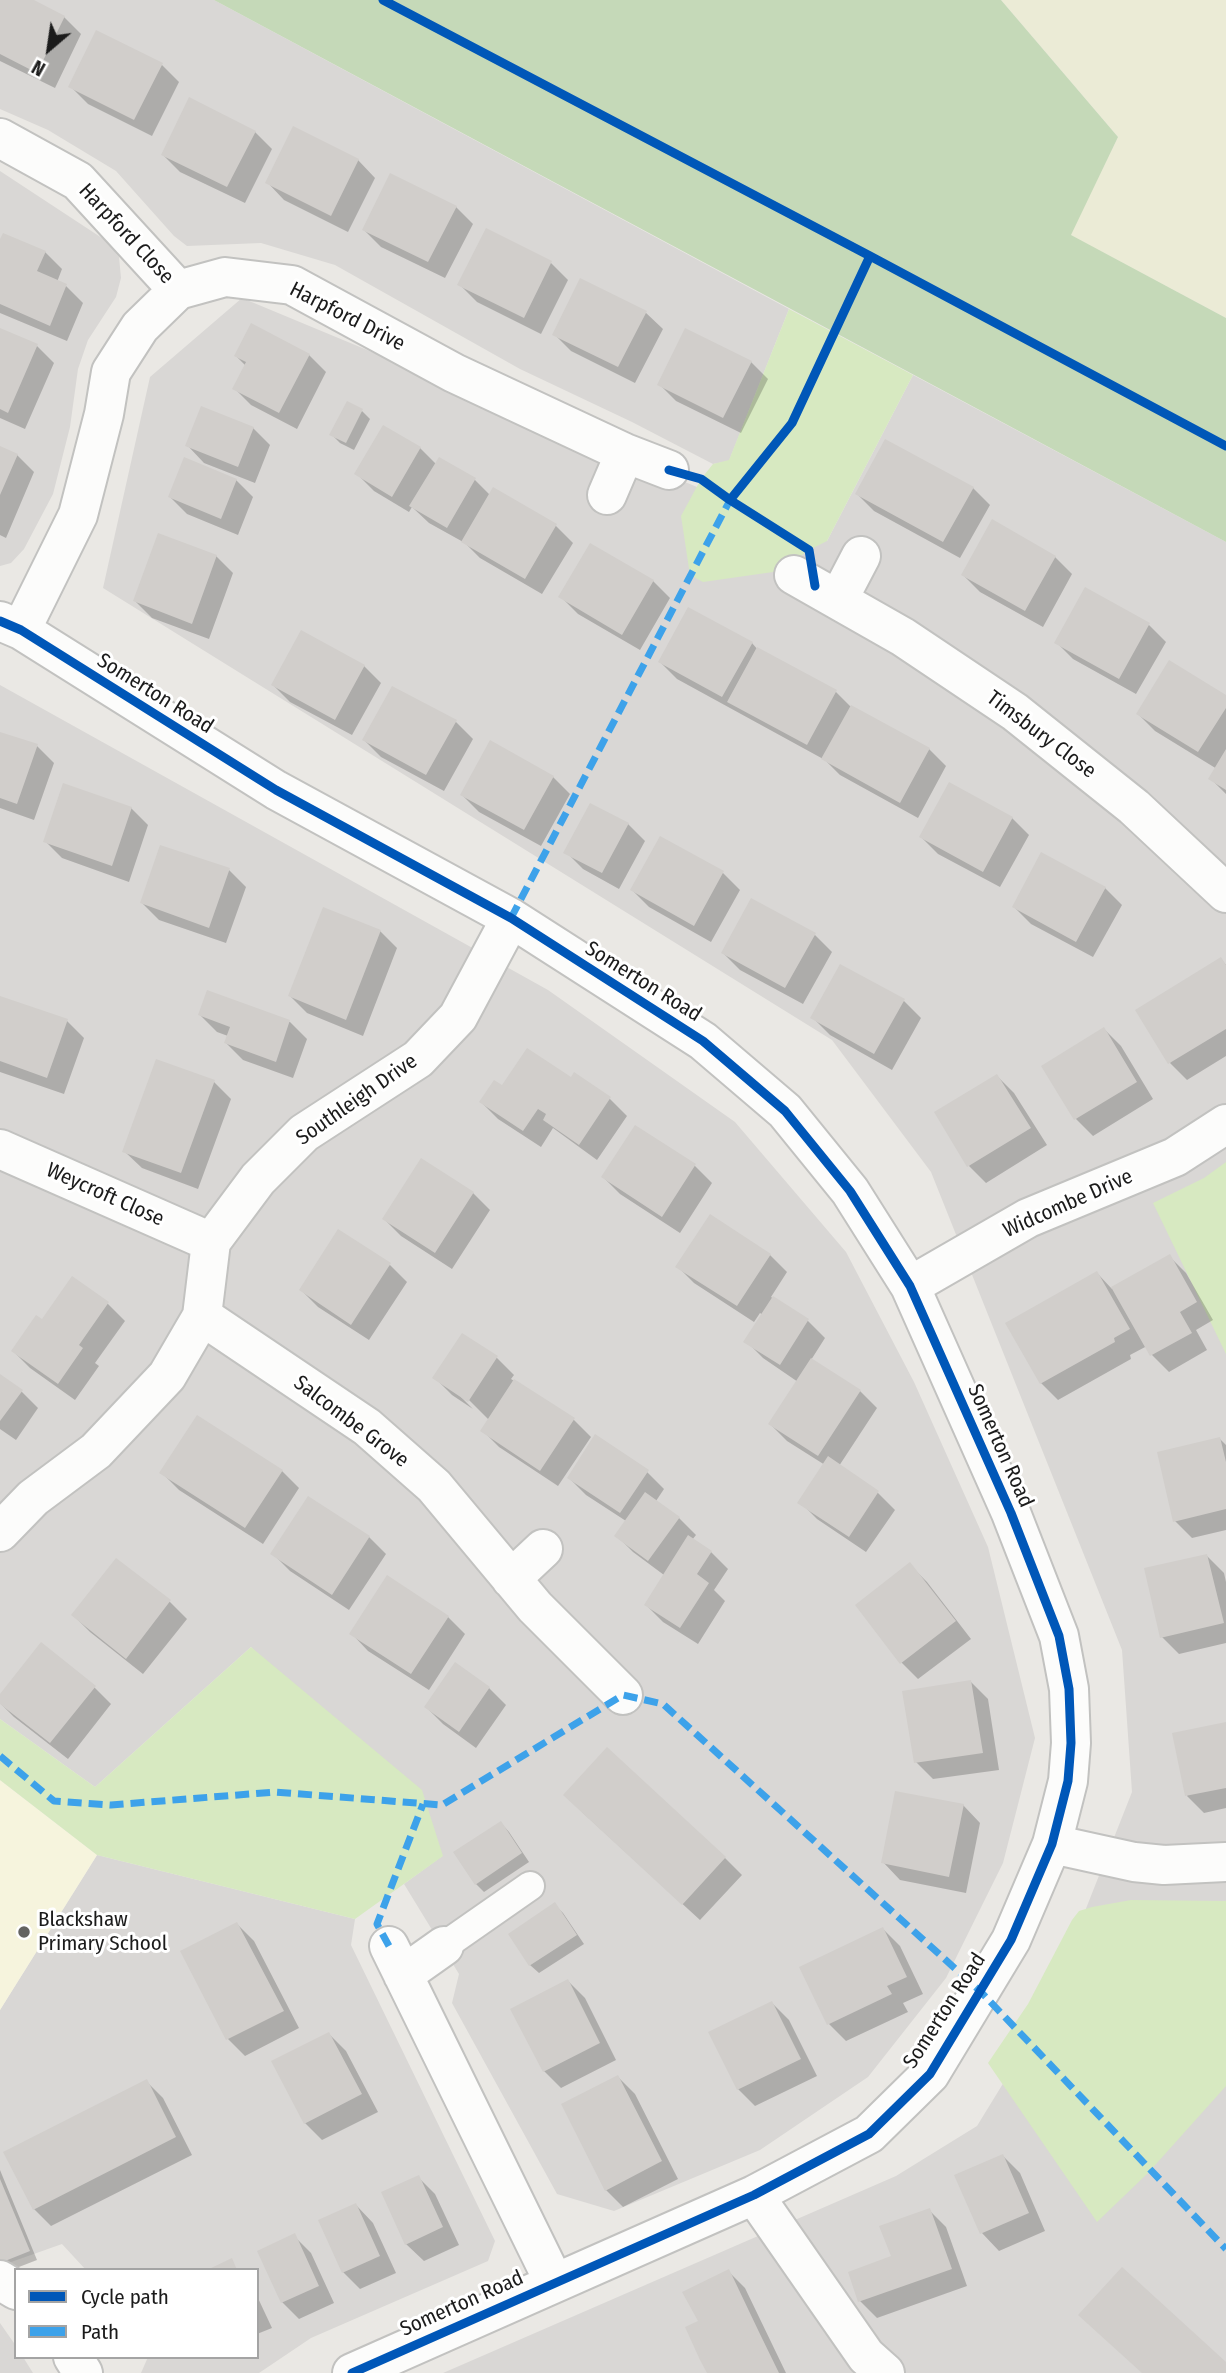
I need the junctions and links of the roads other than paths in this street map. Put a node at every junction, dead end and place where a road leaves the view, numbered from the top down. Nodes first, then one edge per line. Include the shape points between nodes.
1 (0, 138) edge
2 (178, 290) junction
3 (625, 453) junction
4 (669, 470) dead end
5 (607, 495) dead end
6 (862, 556) dead end
7 (794, 575) dead end
8 (838, 600) junction
9 (10, 625) edge
10 (1226, 893) edge
11 (511, 918) junction
12 (1226, 1124) edge
13 (0, 1149) edge
14 (211, 1241) junction
15 (910, 1286) junction
16 (202, 1316) junction
17 (0, 1532) edge
18 (543, 1549) dead end
19 (510, 1578) junction
20 (623, 1695) dead end
21 (1052, 1844) junction
22 (1226, 1862) edge
23 (530, 1886) dead end
24 (444, 1946) joint
25 (754, 2195) junction
26 (554, 2282) junction
27 (866, 2367) edge
28 (352, 2373) edge

1 - 2 street, Harpford Close via 78,181
2 - 3 street, Harpford Drive via 225,277 292,285 454,373
2 - 9 street, Harpford Drive via 140,327 111,372 78,515
3 - 4 street, Harpford Drive
3 - 5 street
6 - 8 street
7 - 8 street, Timsbury Close
8 - 10 street, Timsbury Close via 904,637 1015,712 1134,807
9 - 11 street, Somerton Road via 276,790
11 - 14 street, Southleigh Drive via 458,1017 418,1059 304,1133 258,1179
11 - 15 street, Somerton Road via 704,1041 785,1111 850,1191
12 - 15 street, Widcombe Drive via 1175,1157 1028,1218
13 - 14 street, Weycroft Close
14 - 16 street
15 - 21 street, Somerton Road via 1011,1513 1059,1636 1069,1689 1071,1743 1068,1781
16 - 17 street via 167,1376 96,1451 33,1498
16 - 19 street, Salcombe Grove via 367,1427 434,1486
18 - 19 street
19 - 20 street, Salcombe Grove
21 - 22 street via 1134,1862
21 - 25 street, Somerton Road via 1011,1940 930,2074 869,2134
23 - 24 lane, Somerton Road
24 - 26 street, Somerton Road via 396,1960
25 - 26 street, Somerton Road
25 - 27 street
26 - 28 street, Somerton Road

